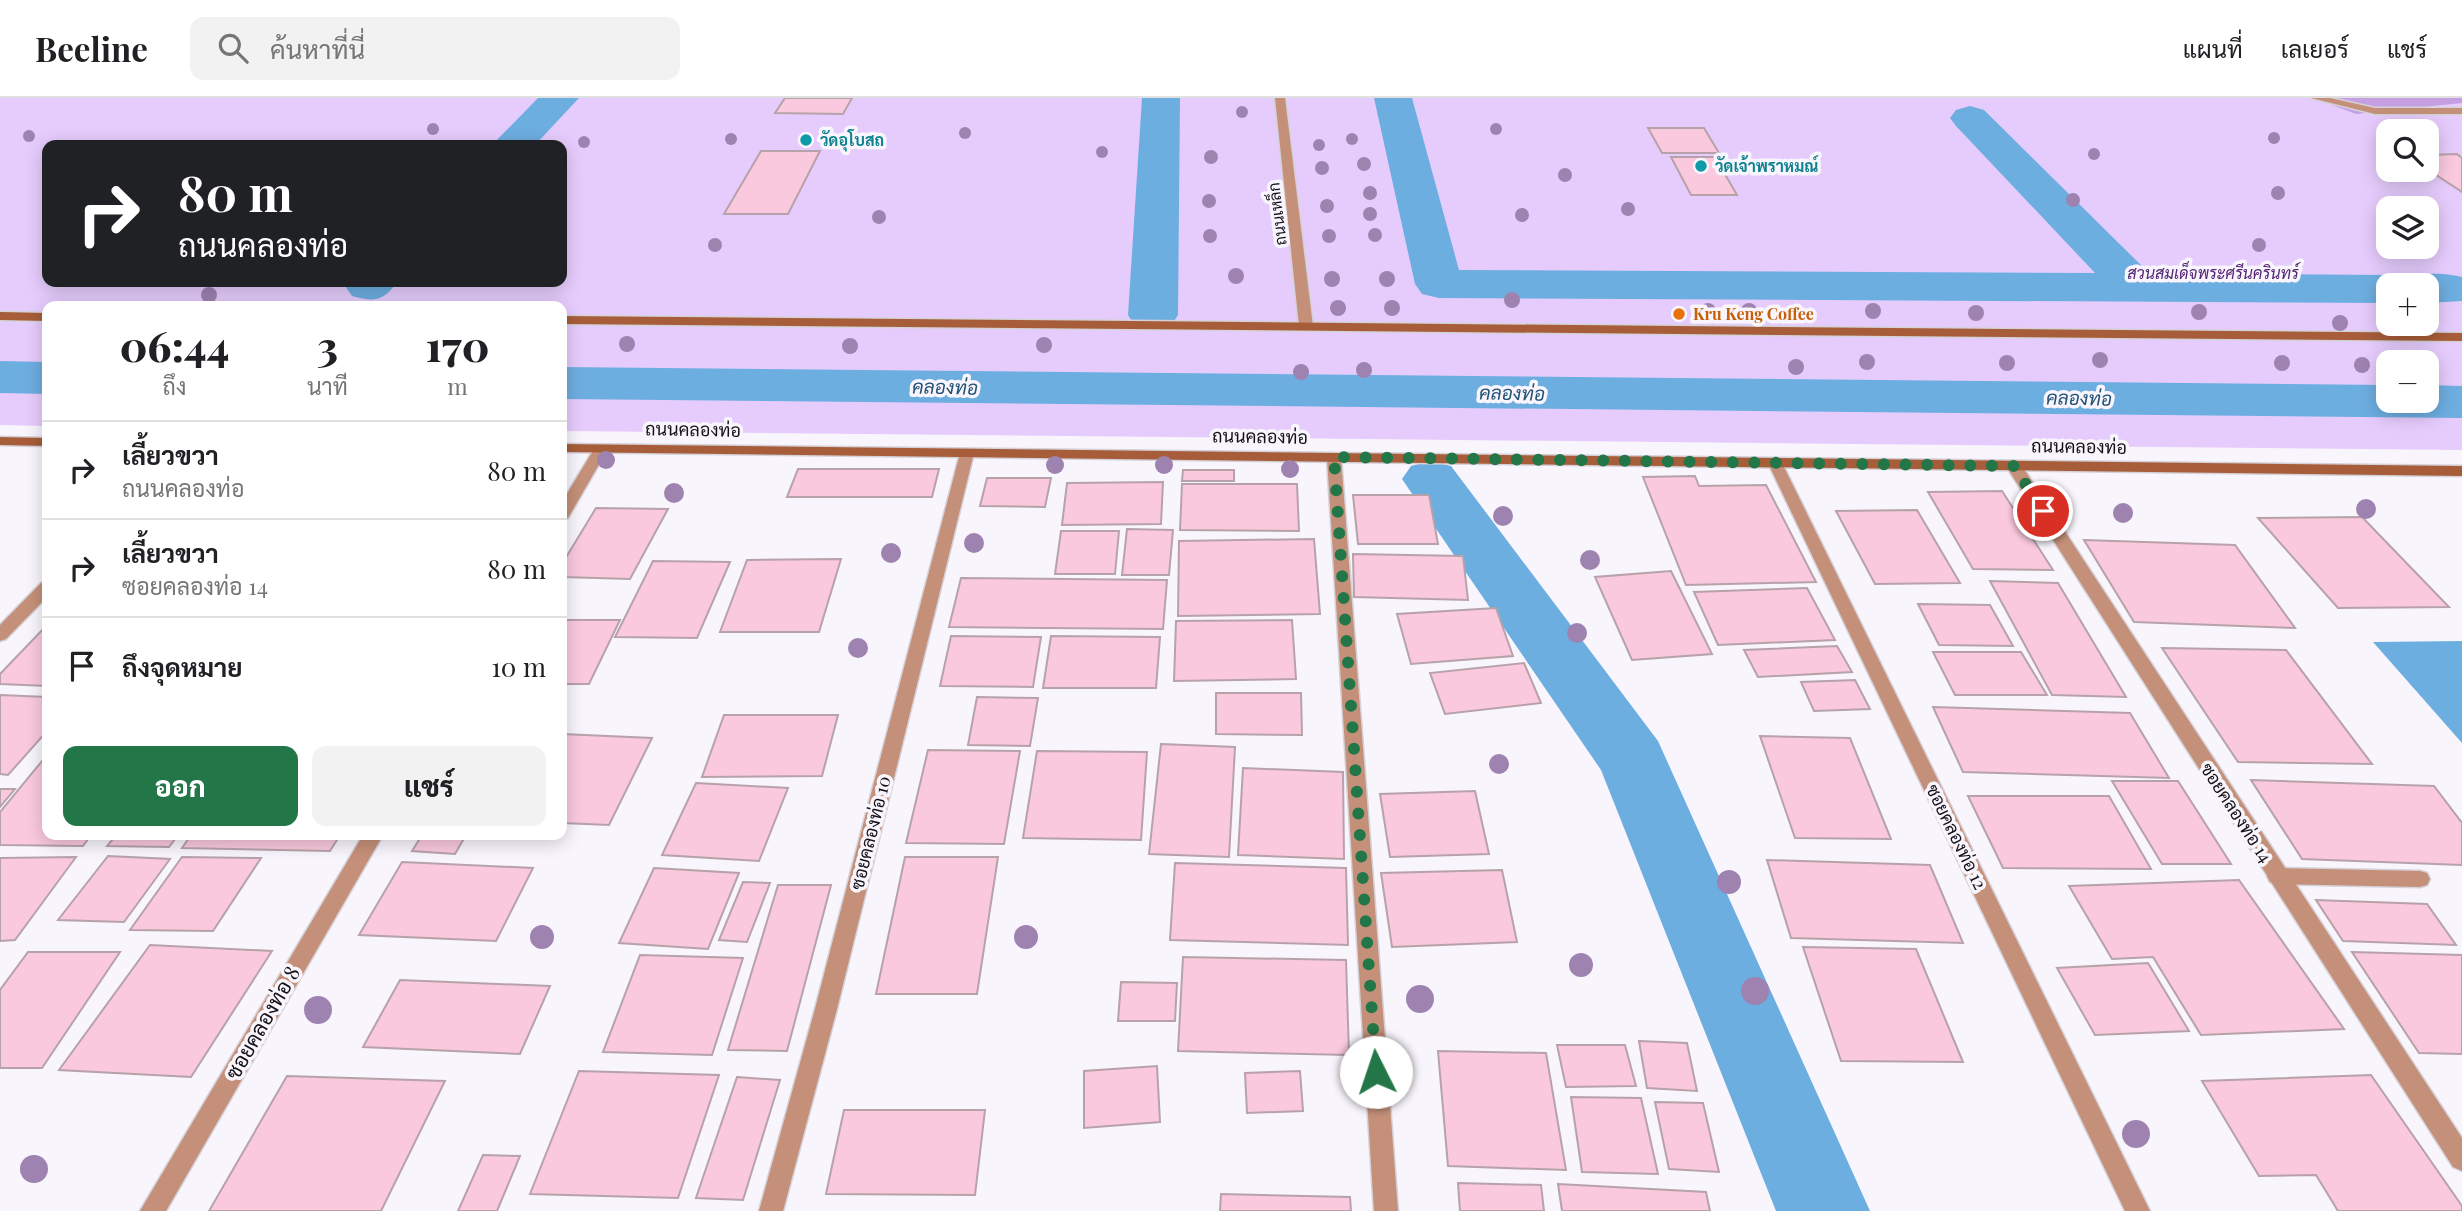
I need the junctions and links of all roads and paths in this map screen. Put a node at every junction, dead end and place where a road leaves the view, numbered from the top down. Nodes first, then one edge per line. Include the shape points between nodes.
1 (1280, 98) edge
2 (2316, 98) edge
3 (2462, 111) edge
4 (0, 316) edge
5 (42, 317) edge
6 (567, 320) edge
7 (1306, 326) junction
8 (2462, 337) edge
9 (0, 442) edge
10 (42, 442) edge
11 (567, 448) edge
12 (600, 449) junction
13 (967, 453) junction
14 (1334, 457) junction
15 (1774, 463) junction
16 (2014, 466) junction
17 (2462, 471) edge
18 (567, 505) edge
19 (42, 592) edge
20 (0, 635) edge
21 (370, 840) edge
22 (2277, 876) junction
23 (2420, 879) dead end
24 (2462, 1159) edge
25 (152, 1211) edge
26 (771, 1211) edge
27 (1386, 1211) edge
28 (2138, 1211) edge

1 - 7 street, ถนนเหล็ก
2 - 3 street via 2375,111
4 - 5 street
6 - 7 street
7 - 8 street
9 - 10 street
11 - 12 street, ถนนคลองท่อ
12 - 13 street, ถนนคลองท่อ
12 - 18 street
13 - 14 street, ถนนคลองท่อ
13 - 26 street, ซอยคลองท่อ 10
14 - 15 street, ถนนคลองท่อ
14 - 27 street
15 - 16 street, ถนนคลองท่อ
15 - 28 street, ซอยคลองท่อ 12
16 - 17 street, ถนนคลองท่อ
16 - 22 street, ซอยคลองท่อ 14
19 - 20 street
21 - 25 street, ซอยคลองท่อ 8
22 - 23 street
22 - 24 street, ซอยคลองท่อ 14

